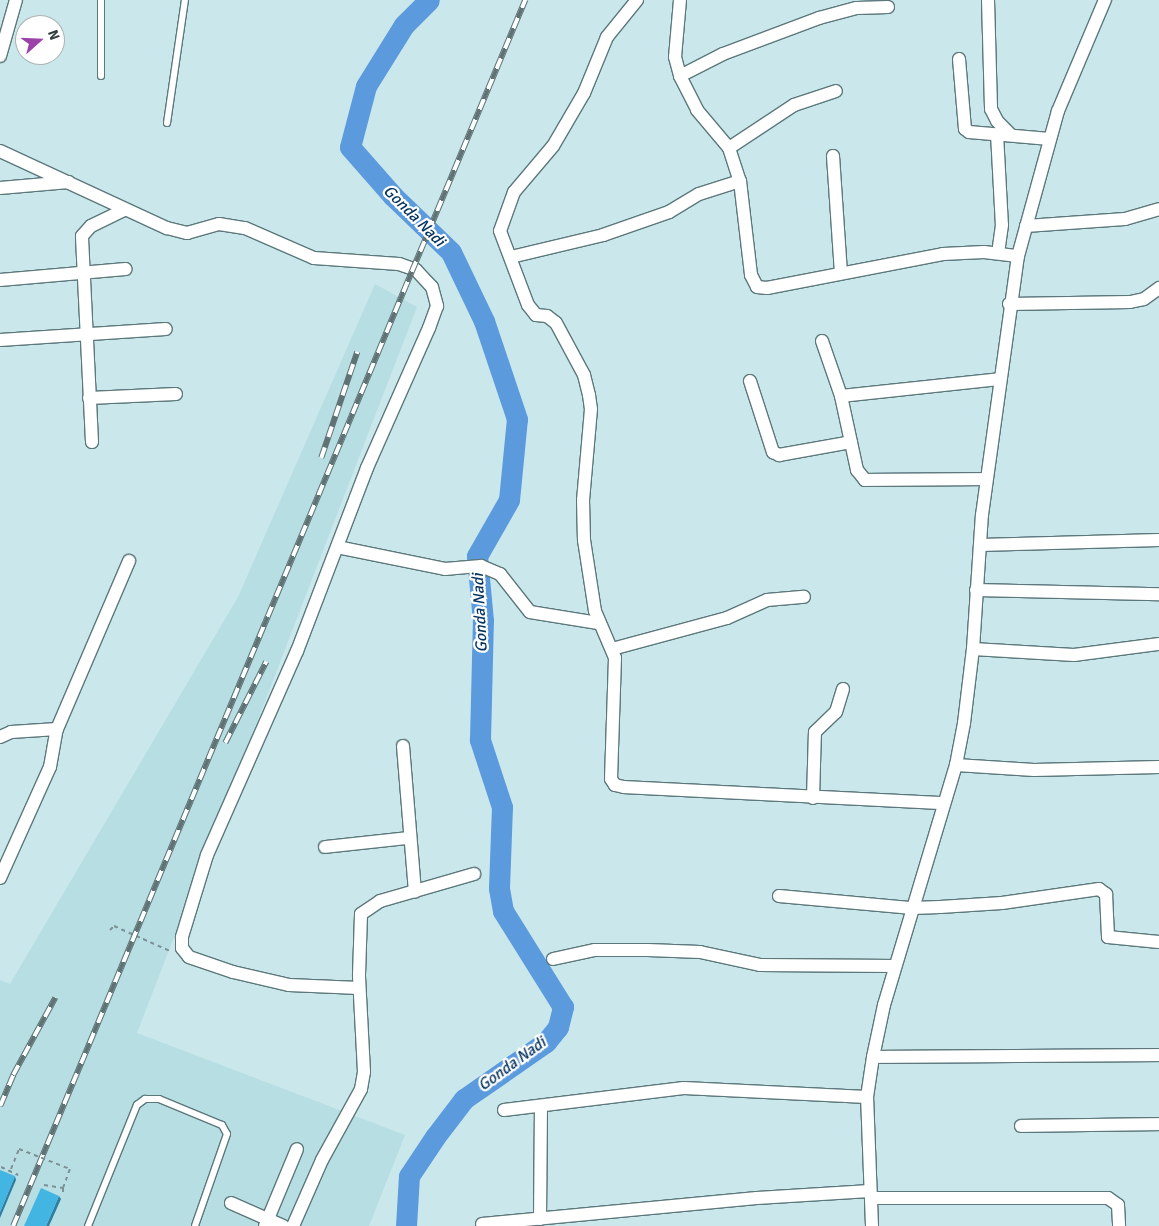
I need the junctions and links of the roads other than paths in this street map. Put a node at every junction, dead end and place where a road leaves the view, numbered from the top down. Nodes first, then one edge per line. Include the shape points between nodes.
1 (16, 0) edge
2 (101, 0) edge
3 (185, 0) edge
4 (637, 0) edge
5 (680, 0) edge
6 (988, 0) edge
7 (1105, 0) edge
8 (888, 7) dead end
9 (0, 56) edge
10 (959, 58) dead end
11 (101, 76) dead end
12 (680, 76) junction
13 (836, 91) dead end
14 (167, 123) dead end
15 (997, 134) junction
16 (1011, 136) junction
17 (1050, 139) junction
18 (729, 148) junction
19 (0, 151) edge
20 (833, 156) dead end
21 (740, 181) junction
22 (69, 182) junction
23 (0, 188) edge
24 (1159, 208) edge
25 (124, 210) junction
26 (1026, 226) junction
27 (998, 254) junction
28 (1018, 256) junction
29 (511, 257) junction
30 (126, 269) dead end
31 (82, 272) junction
32 (841, 273) junction
33 (0, 280) edge
34 (1159, 288) edge
35 (1009, 304) junction
36 (166, 329) dead end
37 (85, 334) junction
38 (0, 340) edge
39 (822, 341) dead end
40 (999, 379) junction
41 (750, 381) dead end
42 (176, 394) dead end
43 (841, 396) junction
44 (89, 398) junction
45 (92, 442) dead end
46 (851, 442) junction
47 (986, 479) junction
48 (1159, 540) edge
49 (980, 545) junction
50 (337, 548) junction
51 (129, 561) dead end
52 (976, 590) junction
53 (1159, 594) edge
54 (804, 597) dead end
55 (598, 623) junction
56 (1159, 644) edge
57 (612, 649) junction
58 (973, 650) junction
59 (843, 689) dead end
60 (57, 729) junction
61 (0, 737) edge
62 (403, 746) dead end
63 (956, 765) junction
64 (1159, 767) edge
65 (813, 798) junction
66 (944, 803) junction
67 (408, 838) junction
68 (325, 847) dead end
69 (474, 874) dead end
70 (0, 878) edge
71 (415, 892) junction
72 (780, 896) dead end
73 (912, 908) junction
74 (1159, 942) edge
75 (554, 959) dead end
76 (895, 966) junction
77 (359, 988) junction
78 (1159, 1055) edge
79 (873, 1057) junction
80 (867, 1097) junction
81 (541, 1106) junction
82 (504, 1110) dead end
83 (1159, 1124) edge
84 (1021, 1126) dead end
85 (297, 1148) dead end
86 (870, 1195) junction
87 (231, 1203) dead end
88 (540, 1219) junction
89 (266, 1223) edge
90 (482, 1224) dead end
91 (88, 1226) edge
92 (195, 1226) edge
93 (283, 1226) edge
94 (293, 1226) edge
95 (872, 1226) edge
96 (1119, 1226) edge

1 - 9 street
2 - 11 lane
3 - 14 lane
4 - 29 street via 607,37 584,93 553,146 514,192 500,231
5 - 12 street via 675,57
6 - 16 street via 991,109
7 - 17 street via 1058,111
8 - 12 street via 857,8 826,15 722,54
10 - 15 street via 964,129
12 - 18 street via 696,110
13 - 18 street via 788,108
15 - 16 street
15 - 27 street via 1002,225
16 - 17 street
17 - 26 street
18 - 21 street
19 - 22 street
20 - 32 street
21 - 29 street via 699,194 669,212 603,235
21 - 32 street via 752,275 757,288
22 - 23 street
22 - 25 street
24 - 26 street via 1125,218
25 - 31 street via 85,231 80,248
25 - 50 street via 178,232 227,224 245,228 314,258 399,264 416,270 432,287 437,306 429,328 367,468
26 - 28 street
27 - 28 street
27 - 32 street via 944,254
28 - 35 street
29 - 55 street via 528,305 536,315 547,316 556,323 584,375 589,395 584,540
30 - 31 street
31 - 33 street
31 - 37 street
34 - 35 street via 1130,302
35 - 40 street
36 - 37 street
37 - 38 street
37 - 44 street
39 - 43 street
40 - 43 street
40 - 47 street
41 - 46 street via 773,452 779,455
42 - 44 street
43 - 46 street
44 - 45 street
46 - 47 street via 857,470 865,480
47 - 49 street
48 - 49 street
49 - 52 street
50 - 55 street via 445,569 475,566 500,574 530,612
50 - 77 street via 297,651 207,855 182,937 185,953 233,972 289,985
51 - 60 street
52 - 53 street
52 - 58 street
54 - 57 street via 767,600 728,618
55 - 57 street
56 - 58 street via 1083,655
57 - 65 street via 616,672 610,772 616,785
58 - 63 street
59 - 65 street via 836,712 819,726 813,737
60 - 61 street via 11,732
60 - 70 street via 50,767
62 - 67 street
63 - 64 street via 1034,770
63 - 66 street
65 - 66 street
66 - 73 street
67 - 68 street
67 - 71 street
69 - 71 street
71 - 77 street via 380,901 362,914
72 - 73 street
73 - 74 street via 1002,903 1103,889 1108,938
73 - 76 street
75 - 76 street via 595,950 648,950 700,952 760,965
76 - 79 street
77 - 94 street via 364,1072 361,1089 322,1160
78 - 79 street
79 - 80 street
80 - 81 street via 684,1088
80 - 86 street
81 - 82 street
81 - 88 street
83 - 84 street
85 - 89 street
86 - 88 street
86 - 95 street
86 - 96 street via 1108,1198 1118,1205
87 - 89 street
88 - 90 street
89 - 93 street
91 - 92 lane via 137,1105 145,1099 159,1098 222,1125 227,1134

